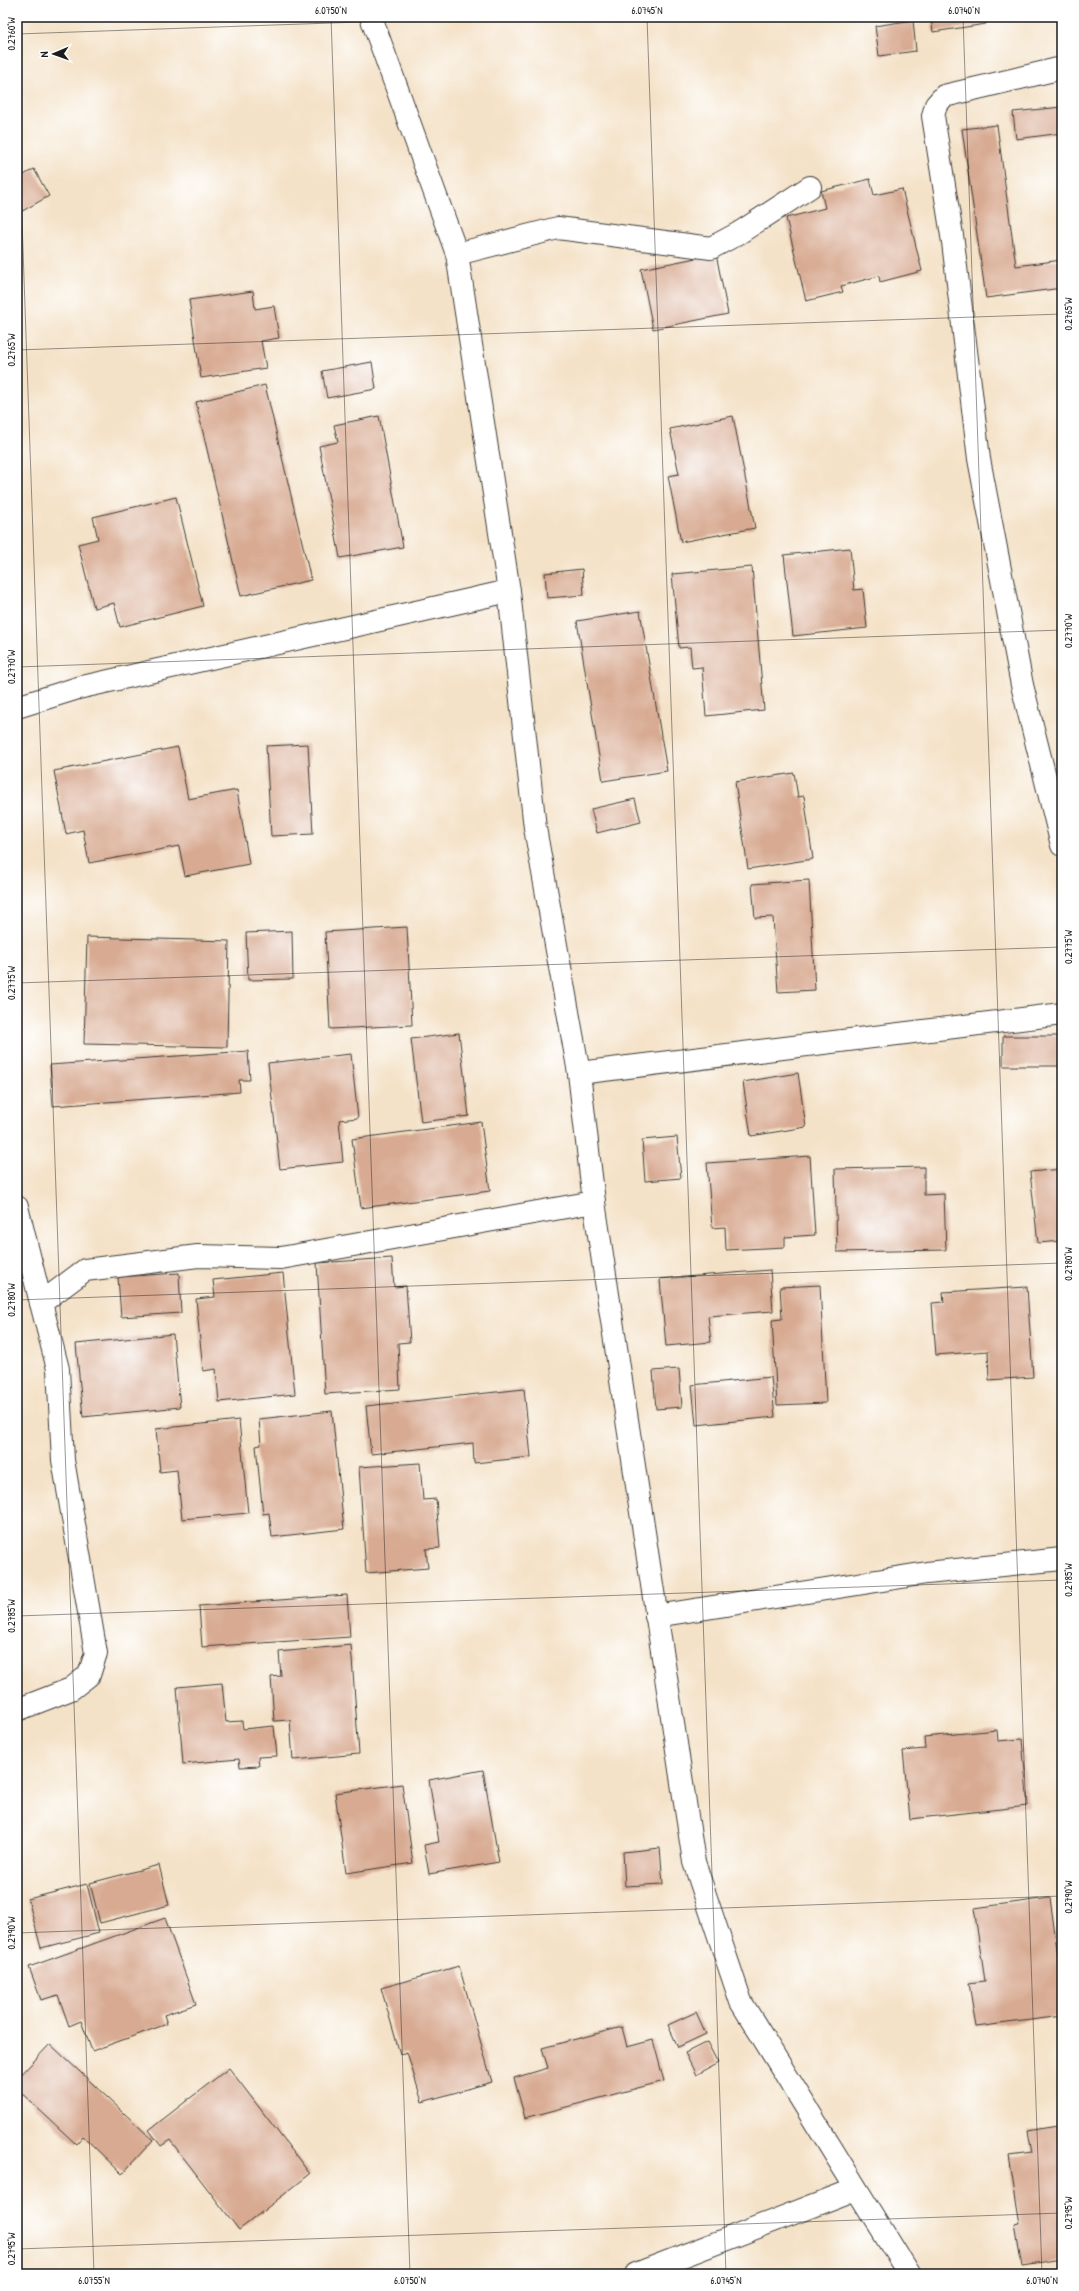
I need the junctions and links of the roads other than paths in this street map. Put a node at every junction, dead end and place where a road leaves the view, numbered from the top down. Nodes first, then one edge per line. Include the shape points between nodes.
1 (371, 17) edge
2 (1062, 68) edge
3 (810, 187) dead end
4 (457, 254) junction
5 (509, 591) junction
6 (17, 707) edge
7 (1062, 845) edge
8 (1062, 1014) edge
9 (579, 1073) junction
10 (594, 1202) junction
11 (17, 1207) edge
12 (41, 1303) junction
13 (1062, 1559) edge
14 (656, 1616) junction
15 (17, 1710) edge
16 (856, 2189) junction
17 (636, 2274) edge
18 (909, 2274) edge

1 - 4 street
2 - 7 street via 944,96 936,105 933,116 953,242 979,459 1022,685
3 - 4 street via 740,233 711,248 558,228
4 - 5 street
5 - 6 street via 78,688
5 - 9 street via 534,828
8 - 9 street
9 - 10 street
10 - 12 street via 281,1258 198,1256 85,1270
10 - 14 street
11 - 12 street
12 - 15 street via 58,1369 63,1460 96,1653 89,1675 71,1689
13 - 14 street via 927,1573
14 - 16 street via 694,1862 740,2002
16 - 17 street
16 - 18 street

